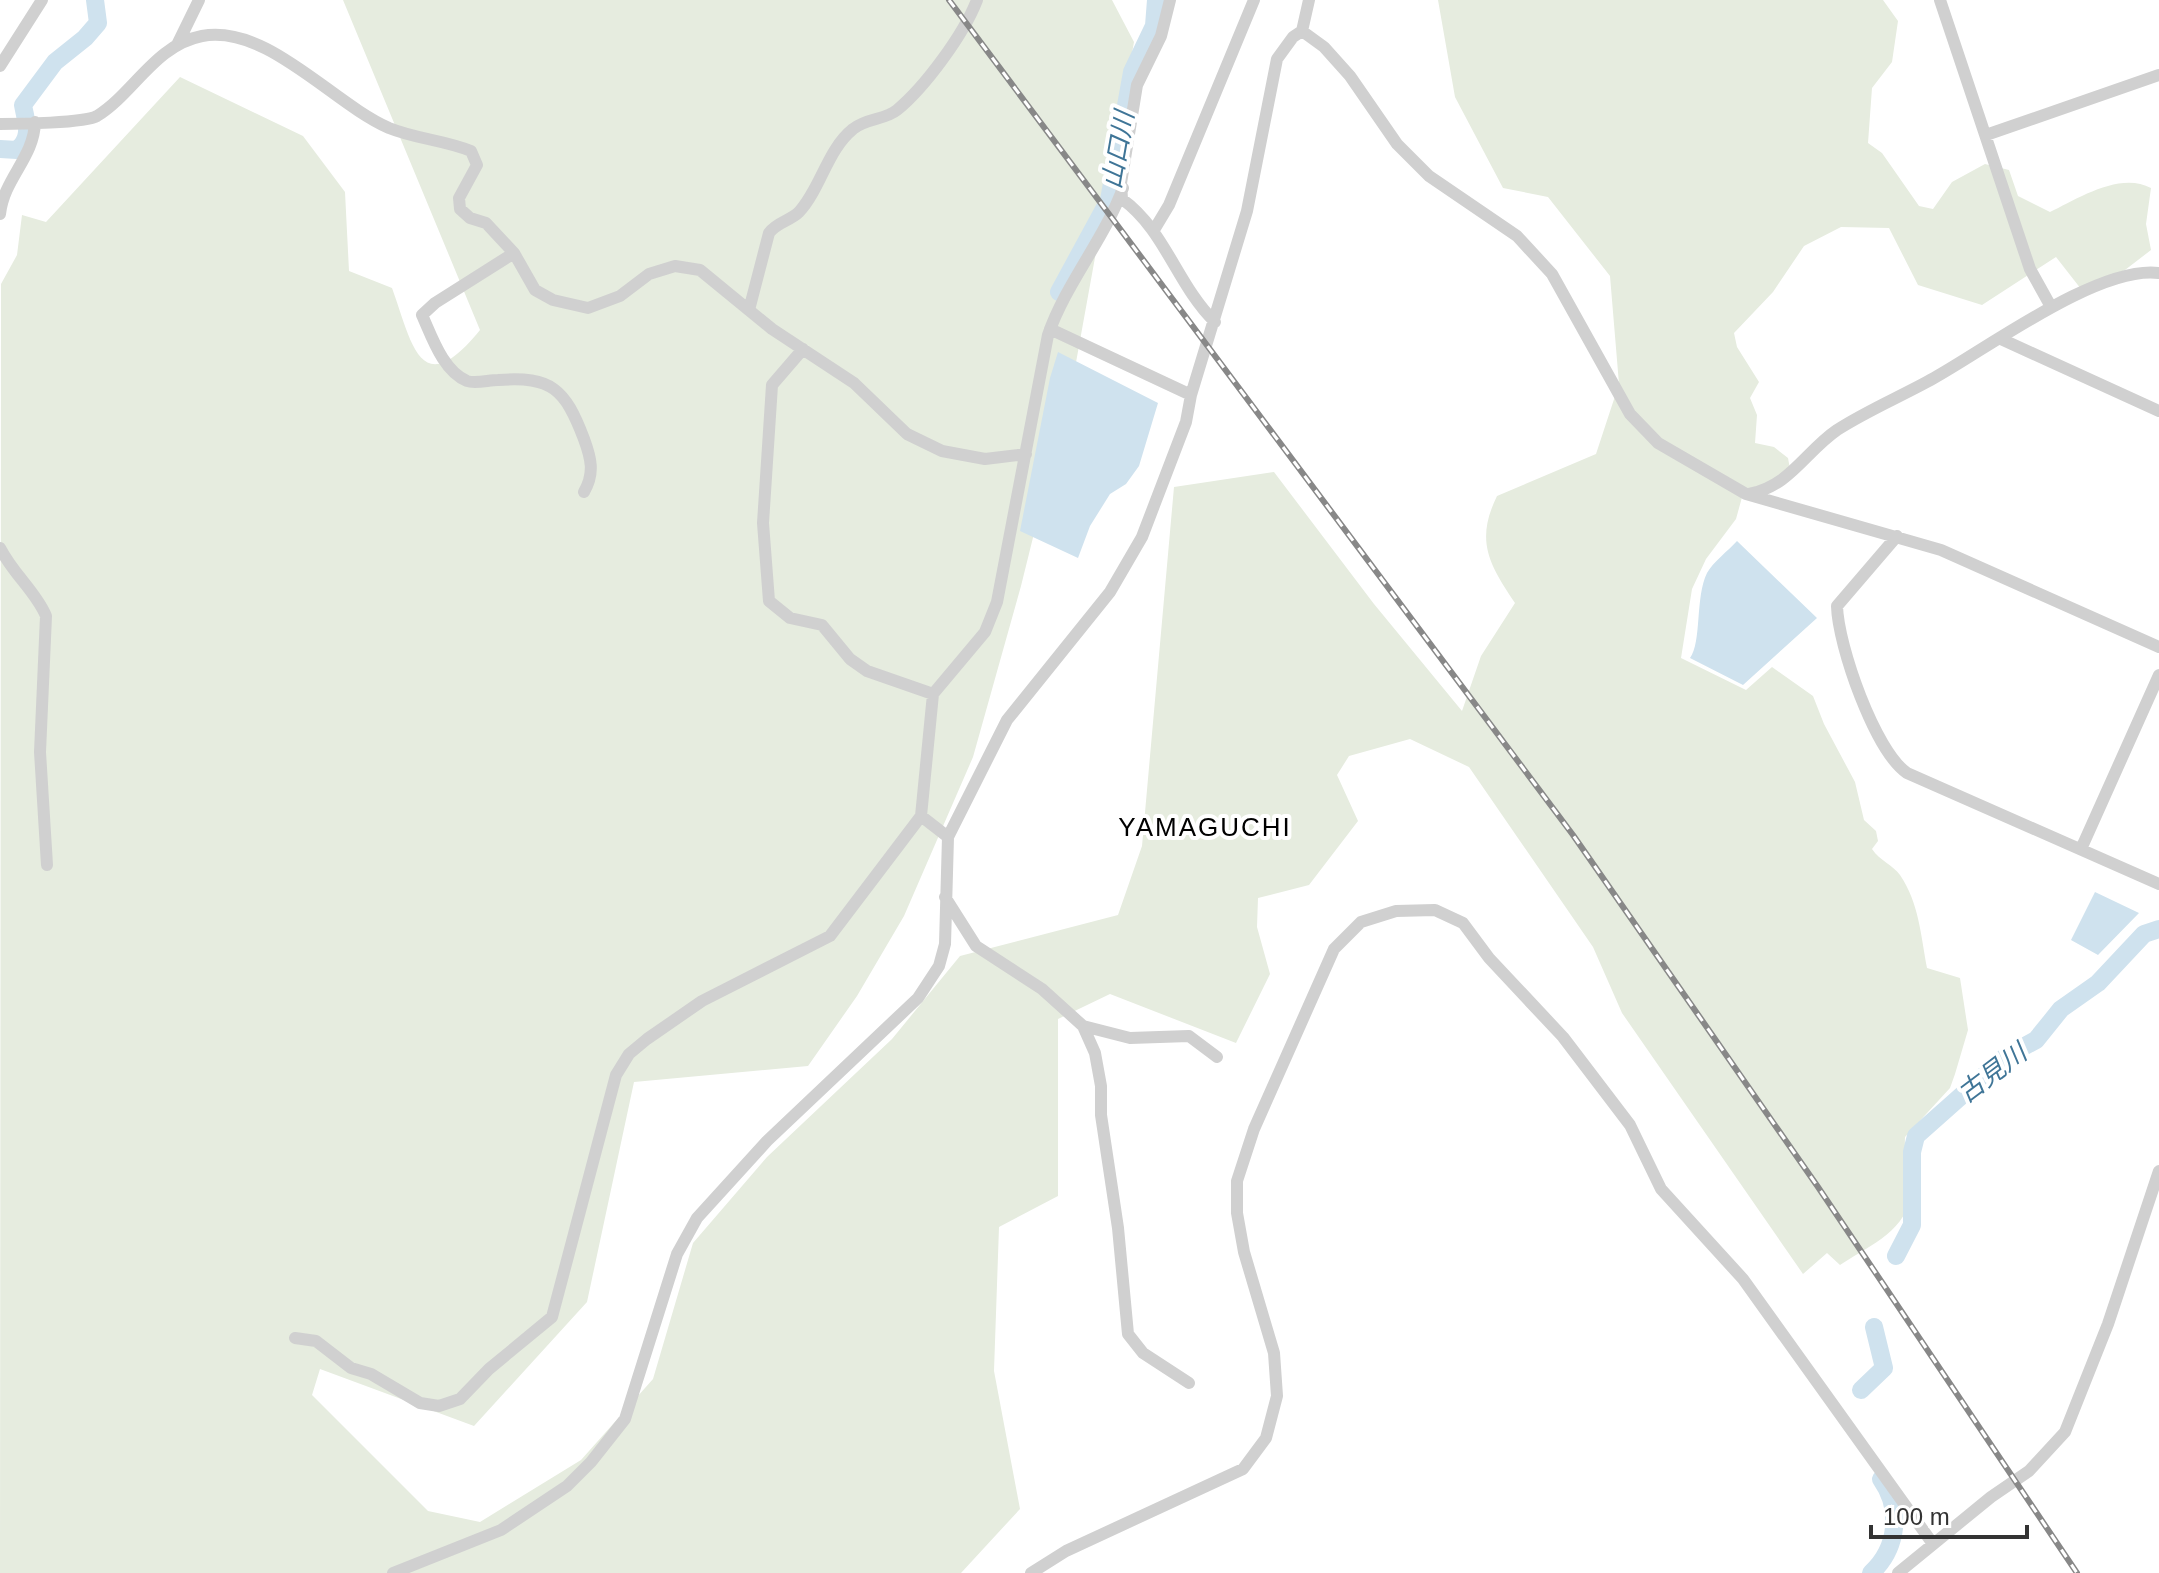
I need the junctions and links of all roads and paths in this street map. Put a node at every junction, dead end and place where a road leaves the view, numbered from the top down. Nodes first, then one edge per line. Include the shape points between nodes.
1 (42, 0) edge
2 (199, 0) edge
3 (977, 0) edge
4 (1170, 0) edge
5 (1254, 0) edge
6 (1309, 0) edge
7 (1940, 0) edge
8 (1302, 31) junction
9 (177, 45) junction
10 (0, 66) edge
11 (2159, 75) edge
12 (35, 122) junction
13 (0, 124) edge
14 (1986, 135) junction
15 (1123, 188) junction
16 (0, 214) edge
17 (1154, 230) junction
18 (514, 253) junction
19 (2159, 273) edge
20 (2050, 305) junction
21 (749, 310) junction
22 (1215, 322) junction
23 (1050, 329) junction
24 (2001, 339) junction
25 (803, 349) junction
26 (1191, 395) junction
27 (2159, 411) edge
28 (1026, 454) junction
29 (584, 492) dead end
30 (1746, 494) junction
31 (1897, 536) junction
32 (0, 548) edge
33 (2159, 647) edge
34 (2159, 675) edge
35 (933, 694) junction
36 (921, 816) junction
37 (948, 837) junction
38 (2081, 849) junction
39 (47, 865) dead end
40 (2159, 884) edge
41 (944, 896) junction
42 (1083, 1026) junction
43 (1217, 1057) dead end
44 (2159, 1171) edge
45 (295, 1338) dead end
46 (1189, 1383) dead end
47 (1933, 1544) junction
48 (393, 1573) edge
49 (1031, 1573) edge
50 (1898, 1573) edge

1 - 10 street
2 - 9 street
3 - 21 street via 914,93 894,112 869,118 850,131 797,213 769,233
4 - 15 street via 1161,36 1137,85
5 - 17 street
6 - 8 street
7 - 14 street
8 - 22 street via 1277,59 1247,211
8 - 30 street via 1333,57 1397,144 1429,176 1517,236 1552,274 1642,429
9 - 12 street via 96,117
9 - 18 street via 220,34 254,42 390,128 471,151 477,165 459,198 460,209 486,223
11 - 14 street
12 - 13 street
12 - 16 street via 34,141 10,178
14 - 20 street via 2030,269
15 - 17 street via 1122,199 1143,213
15 - 23 street
17 - 22 street via 1192,297
18 - 21 street via 535,290 553,300 588,308 620,296 649,274 675,266 700,270
18 - 29 street via 422,315 452,370 468,381 525,378 548,383 564,395 589,454 591,480
19 - 20 street via 2128,275
20 - 24 street
21 - 25 street
22 - 26 street
23 - 26 street
23 - 28 street
24 - 27 street
24 - 30 street via 1833,433 1781,483
25 - 28 street via 854,383 907,434 942,451 985,459
25 - 35 street via 772,385 763,523 769,601 790,618 822,625 867,671
26 - 37 street via 1186,422 1142,537 1110,592 1007,720
28 - 35 street via 1003,577 985,632
30 - 31 street
31 - 33 street via 1941,550
31 - 38 street via 1837,606 1870,719 1889,757 1907,773
32 - 39 street via 46,616 40,752
34 - 38 street
35 - 36 street
36 - 37 street
36 - 45 street via 830,936 713,995 629,1054 616,1075 552,1317 460,1399 439,1406 420,1403 351,1368 316,1341
37 - 41 street
38 - 40 street
41 - 42 street via 976,946 1042,989
41 - 48 street via 945,944 939,966 918,998 767,1141 697,1218 677,1254 625,1419 591,1462 567,1486 501,1530
42 - 43 street via 1130,1038 1189,1036
42 - 46 street via 1101,1086 1128,1334 1143,1353
44 - 47 street via 2070,1424 2029,1471
47 - 49 street via 1743,1279 1661,1189 1630,1125 1563,1037 1463,923 1435,910 1396,911 1361,922 1334,949 1254,1129 1237,1181 1244,1252 1274,1353 1277,1396 1266,1438 1243,1469 1066,1551
47 - 50 street

